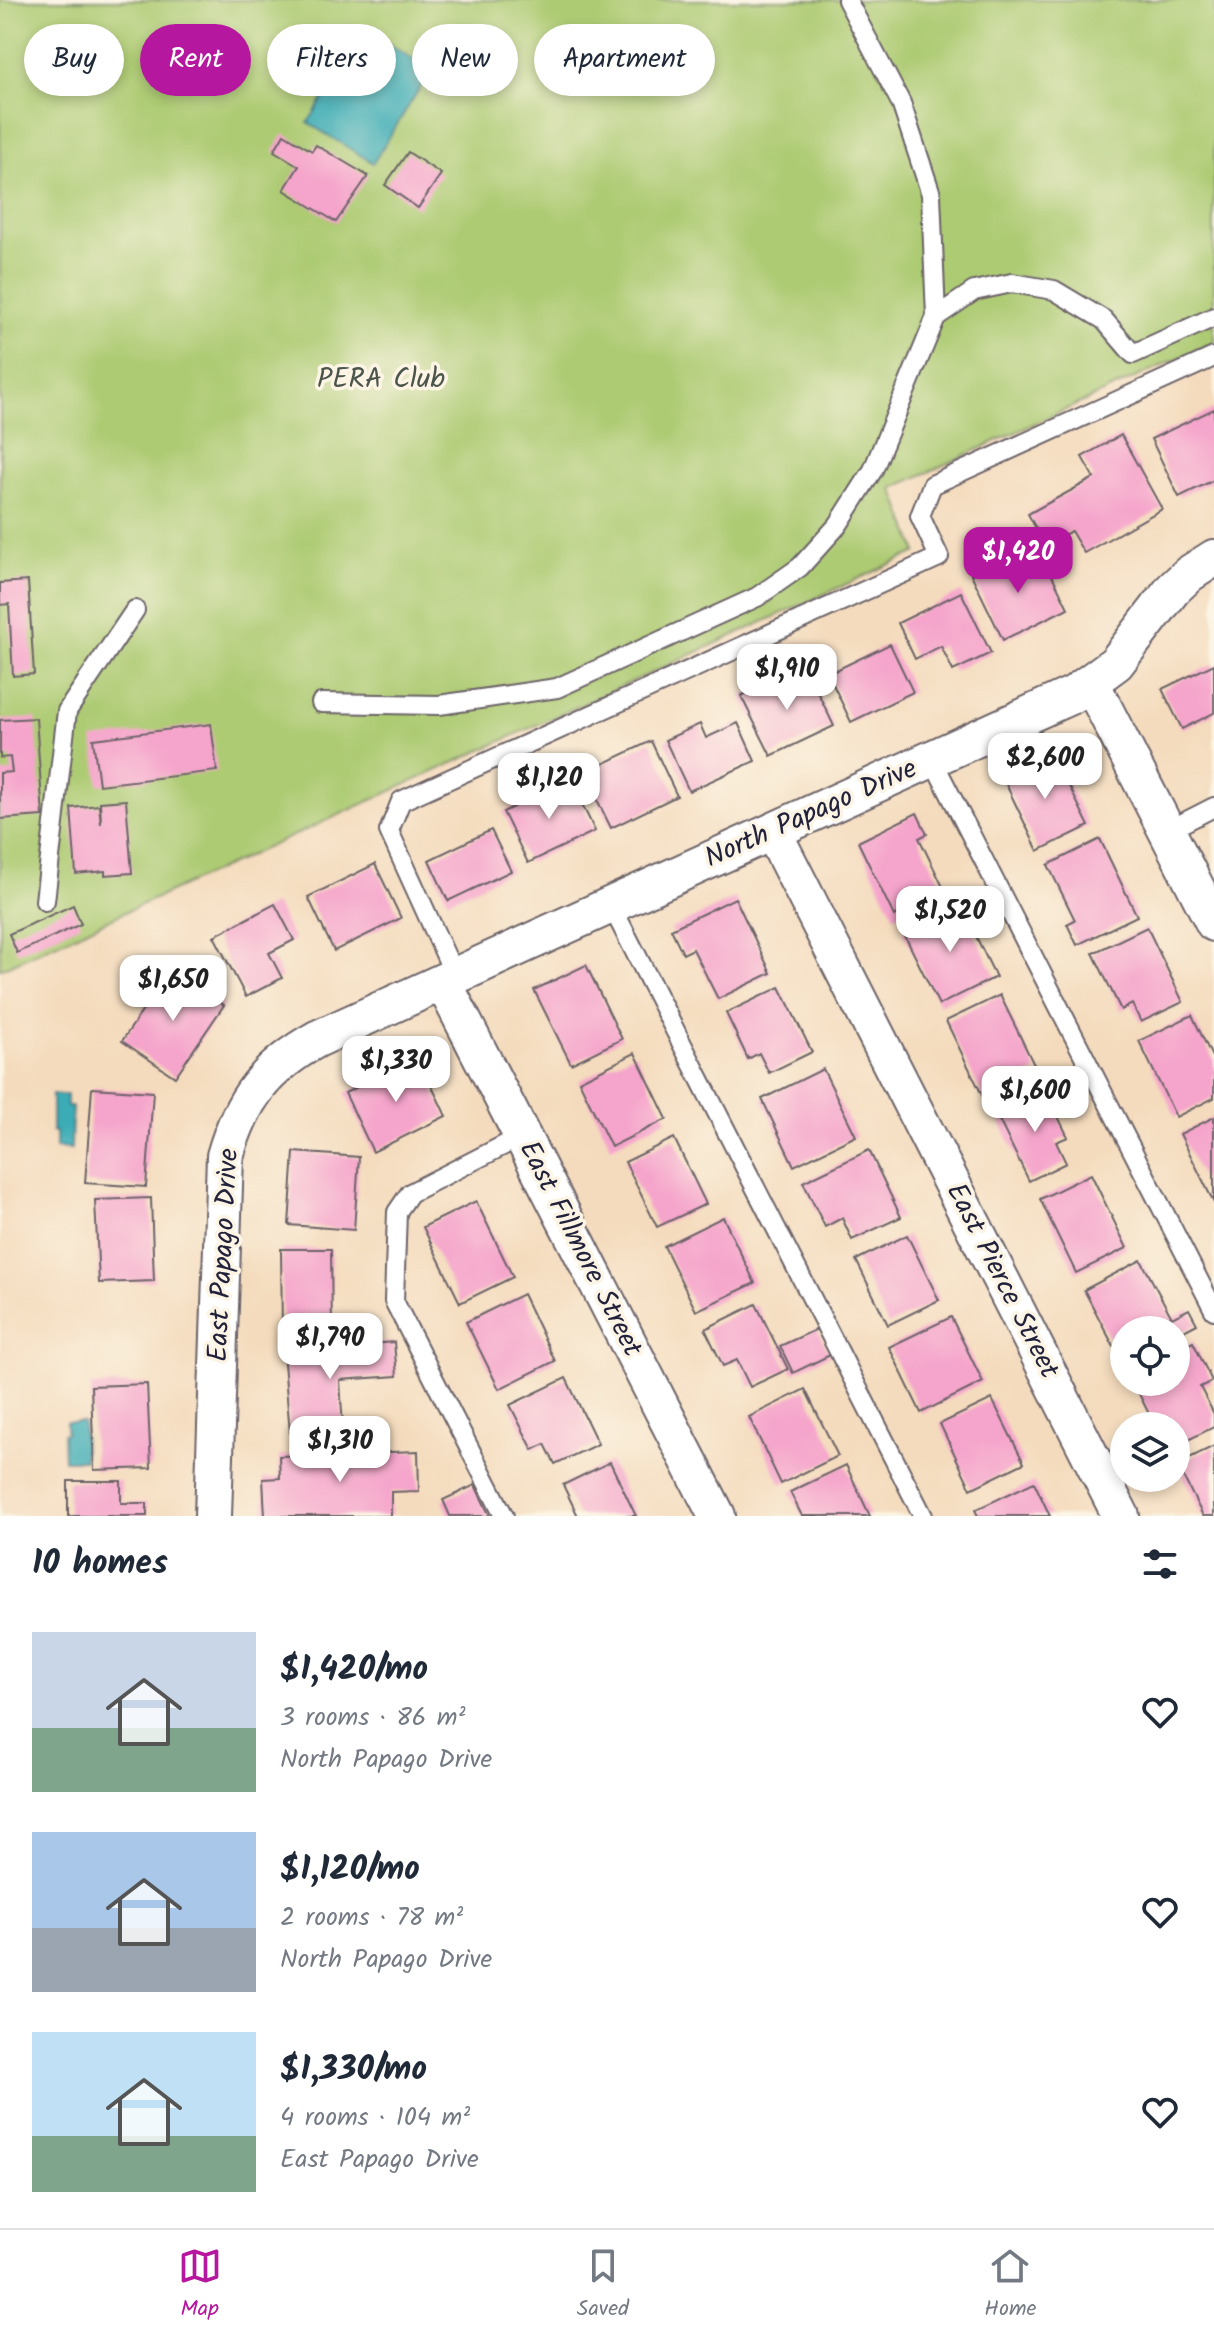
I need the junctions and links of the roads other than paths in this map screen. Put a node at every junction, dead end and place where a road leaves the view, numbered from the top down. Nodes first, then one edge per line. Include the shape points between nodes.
1 (847, 0) edge
2 (936, 317) junction
3 (1214, 317) edge
4 (1214, 357) edge
5 (1214, 558) edge
6 (135, 610) dead end
7 (1091, 683) junction
8 (321, 703) dead end
9 (932, 759) junction
10 (1214, 807) edge
11 (1167, 831) junction
12 (773, 832) junction
13 (45, 901) dead end
14 (611, 905) junction
15 (1214, 923) edge
16 (449, 979) junction
17 (522, 1136) junction
18 (1214, 1310) edge
19 (213, 1516) edge
20 (504, 1516) edge
21 (717, 1516) edge
22 (923, 1516) edge
23 (1121, 1516) edge

1 - 2 lane via 901,103 931,194
2 - 3 lane via 974,291 1012,283 1054,290 1104,320 1133,354
2 - 8 lane via 873,470 838,525 800,567 757,597 557,688 439,705
4 - 16 lane via 932,485 920,516 939,557 401,801 389,831
5 - 7 street, North Papago Drive via 1173,589 1133,644
6 - 13 lane via 67,711
7 - 9 street, North Papago Drive
7 - 11 street
9 - 12 street, North Papago Drive
9 - 18 lane
10 - 11 lane
11 - 15 street
12 - 14 street, North Papago Drive
12 - 23 street, East Pierce Street
14 - 16 street, North Papago Drive
14 - 22 lane
16 - 17 street, East Fillmore Street
16 - 19 street, East Papago Drive via 294,1052 274,1067 242,1108 225,1156 223,1182
17 - 20 lane via 410,1193 397,1212 394,1301
17 - 21 street, East Fillmore Street

